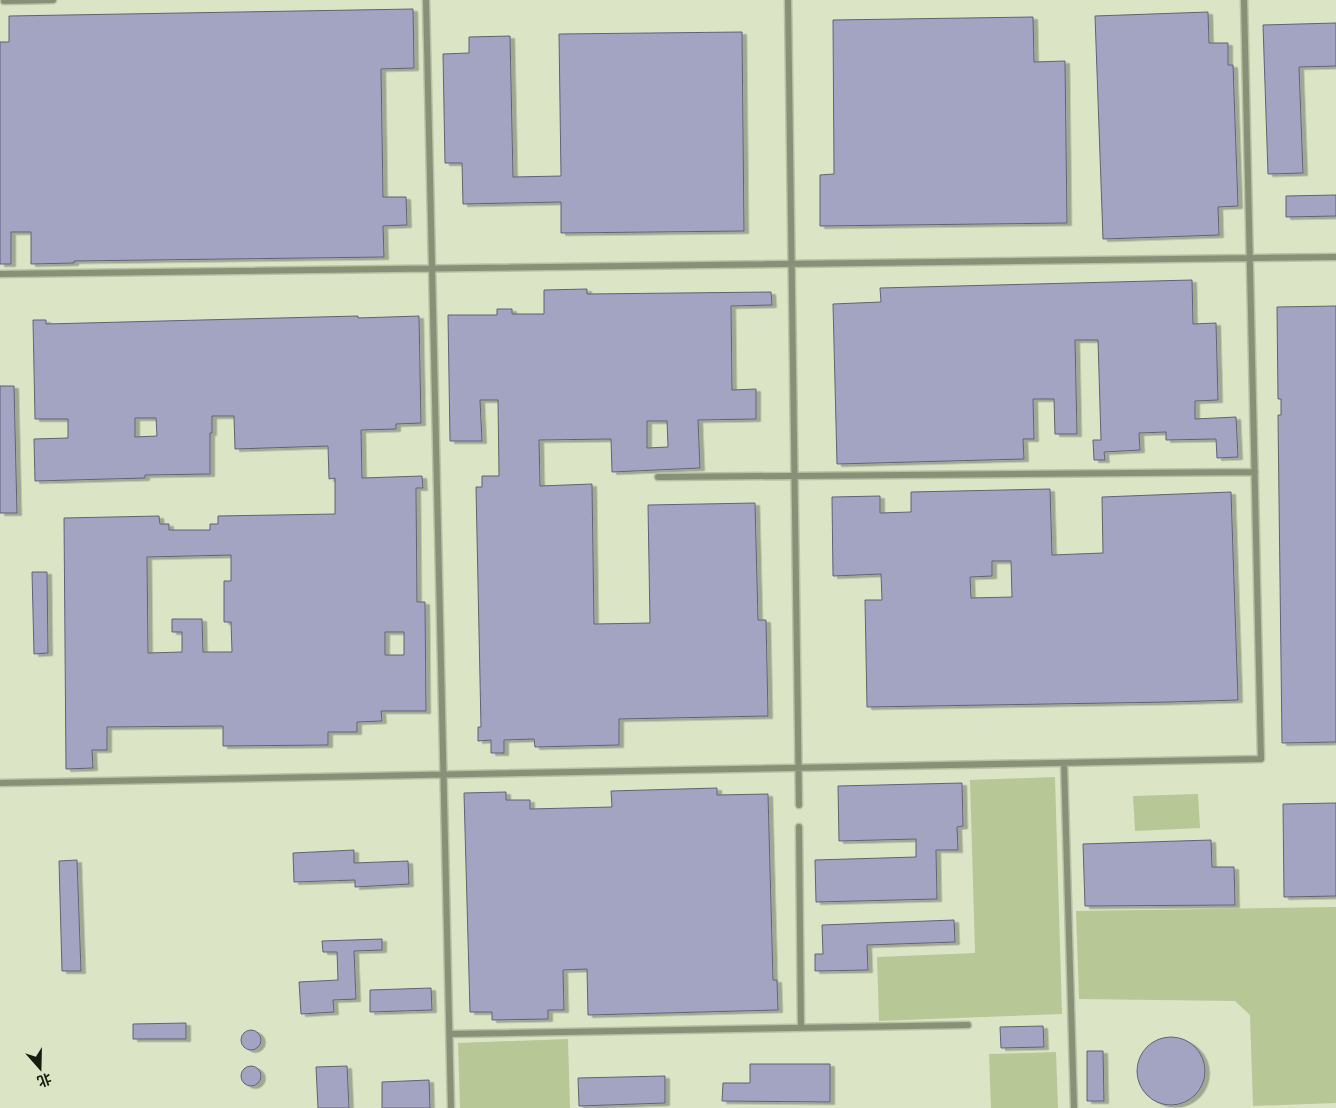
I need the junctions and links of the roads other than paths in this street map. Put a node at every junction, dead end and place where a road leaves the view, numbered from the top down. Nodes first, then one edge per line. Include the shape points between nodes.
1 (53, 0) edge
2 (426, 0) edge
3 (788, 0) edge
4 (1244, 0) edge
5 (4, 1) dead end
6 (1336, 257) edge
7 (1250, 258) junction
8 (791, 264) junction
9 (432, 268) junction
10 (0, 274) edge
11 (1255, 472) junction
12 (794, 476) junction
13 (658, 477) dead end
14 (1064, 763) junction
15 (798, 768) junction
16 (444, 774) junction
17 (0, 783) edge
18 (799, 805) dead end
19 (799, 827) dead end
20 (968, 1026) dead end
21 (801, 1028) junction
22 (450, 1034) junction
23 (452, 1108) edge
24 (1074, 1108) edge

1 - 5 lane
2 - 9 lane
3 - 8 lane
4 - 7 lane
6 - 7 lane
7 - 8 lane
7 - 11 lane
8 - 9 lane
8 - 12 lane
9 - 10 lane
9 - 16 lane
11 - 12 lane
11 - 14 lane via 1261,759
12 - 13 lane
12 - 15 lane
14 - 15 lane
14 - 24 lane
15 - 16 lane
15 - 18 lane
16 - 17 lane
16 - 22 lane
19 - 21 lane
20 - 21 lane
21 - 22 lane
22 - 23 lane

